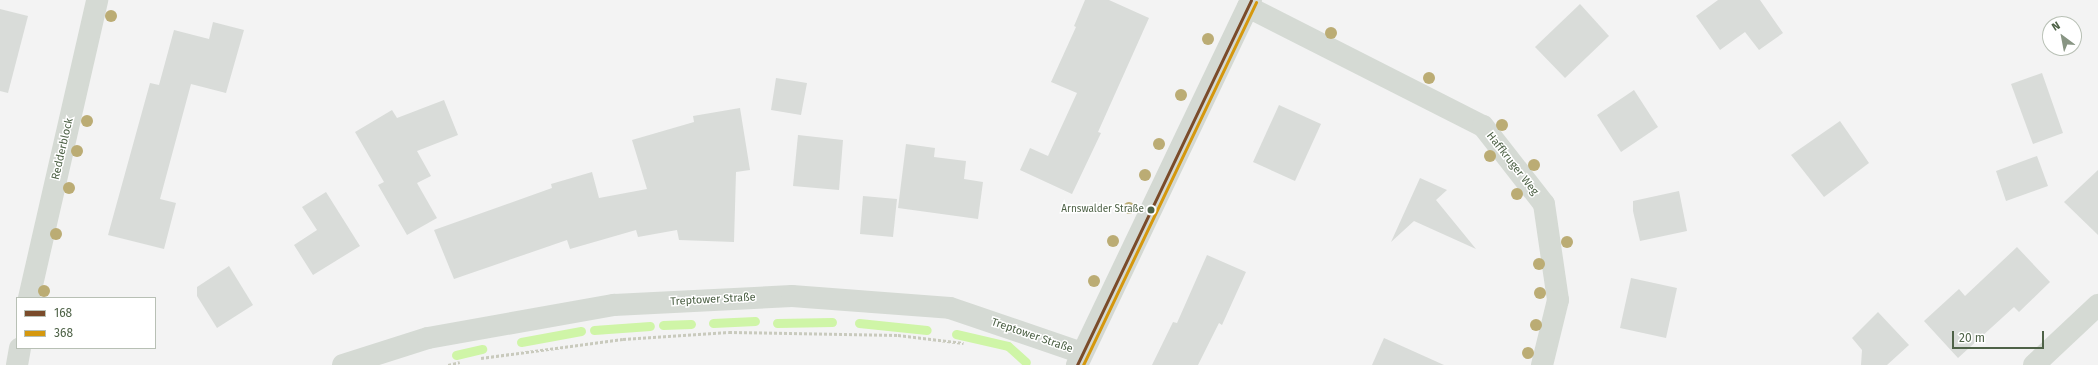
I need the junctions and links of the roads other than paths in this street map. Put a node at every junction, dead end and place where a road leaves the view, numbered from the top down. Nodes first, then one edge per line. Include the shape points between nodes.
1 (97, 0) edge
2 (1250, 4) edge
3 (29, 297) edge
4 (2098, 305) edge
5 (20, 349) edge
6 (1079, 359) edge
7 (17, 365) edge
8 (343, 365) edge
9 (1542, 365) edge
10 (2034, 365) edge

1 - 3 street, Redderblock
2 - 6 street
2 - 9 street, Haffkruger Weg via 1483,126 1544,204 1558,300
4 - 10 street
5 - 7 street
6 - 8 street, Treptower Straße via 950,308 792,296 614,305 428,338

